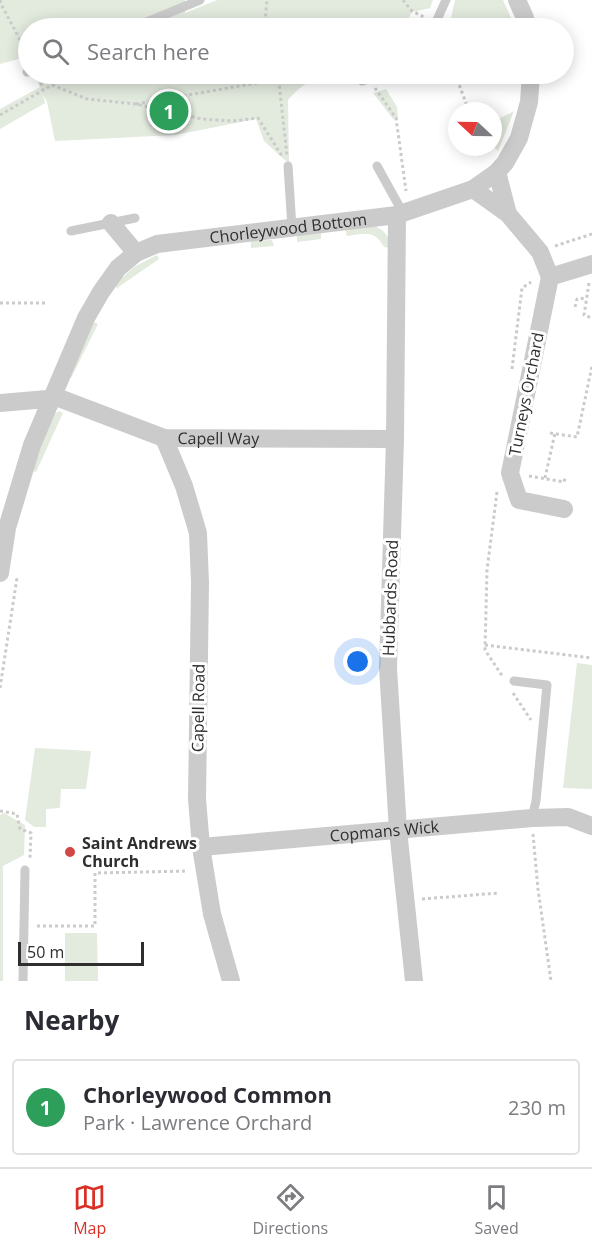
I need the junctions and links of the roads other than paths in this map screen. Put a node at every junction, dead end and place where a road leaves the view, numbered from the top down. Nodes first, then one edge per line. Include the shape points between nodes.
1 (200, 0) edge
2 (446, 0) edge
3 (517, 0) edge
4 (156, 18) edge
5 (438, 18) edge
6 (525, 18) edge
7 (530, 84) edge
8 (288, 166) road end
9 (377, 166) dead end
10 (497, 172) junction
11 (473, 189) junction
12 (403, 213) junction
13 (508, 214) junction
14 (135, 218) dead end
15 (111, 223) junction
16 (292, 228) junction
17 (71, 231) dead end
18 (136, 253) junction
19 (587, 266) edge
20 (549, 274) junction
21 (51, 398) junction
22 (0, 403) edge
23 (164, 438) junction
24 (395, 439) junction
25 (564, 509) dead end
26 (9, 574) edge
27 (512, 685) road end
28 (532, 818) junction
29 (592, 826) edge
30 (398, 830) junction
31 (201, 847) junction
32 (26, 870) dead end
33 (23, 981) edge
34 (231, 981) edge
35 (414, 981) edge

1 - 4 lane
2 - 5 lane
3 - 6 street
7 - 10 street, Chorleywood Bottom via 519,138
8 - 16 lane
9 - 12 lane
10 - 11 street, Chorleywood Bottom
10 - 13 street
11 - 12 street, Chorleywood Bottom
11 - 13 street
12 - 16 street, Chorleywood Bottom
12 - 24 street, Hubbards Road
13 - 20 street via 540,252
14 - 15 lane
15 - 17 lane
15 - 18 street
16 - 18 street, Chorleywood Bottom via 157,244
18 - 21 street, Chorleywood Bottom via 118,268 101,292
19 - 20 street
20 - 25 street, Turneys Orchard via 540,434 510,473 519,500
21 - 22 street
21 - 23 street, Capell Way
21 - 26 street, Chorleywood Bottom via 7,528
23 - 24 street, Capell Way
23 - 31 street, Capell Road via 198,533 197,799
24 - 30 street, Hubbards Road via 388,668
27 - 28 lane via 548,685
28 - 29 street, Copmans Wick via 568,817
28 - 30 street, Copmans Wick
30 - 31 street, Copmans Wick
30 - 35 street, Hubbards Road
31 - 34 street, Capell Road via 212,914
32 - 33 lane

